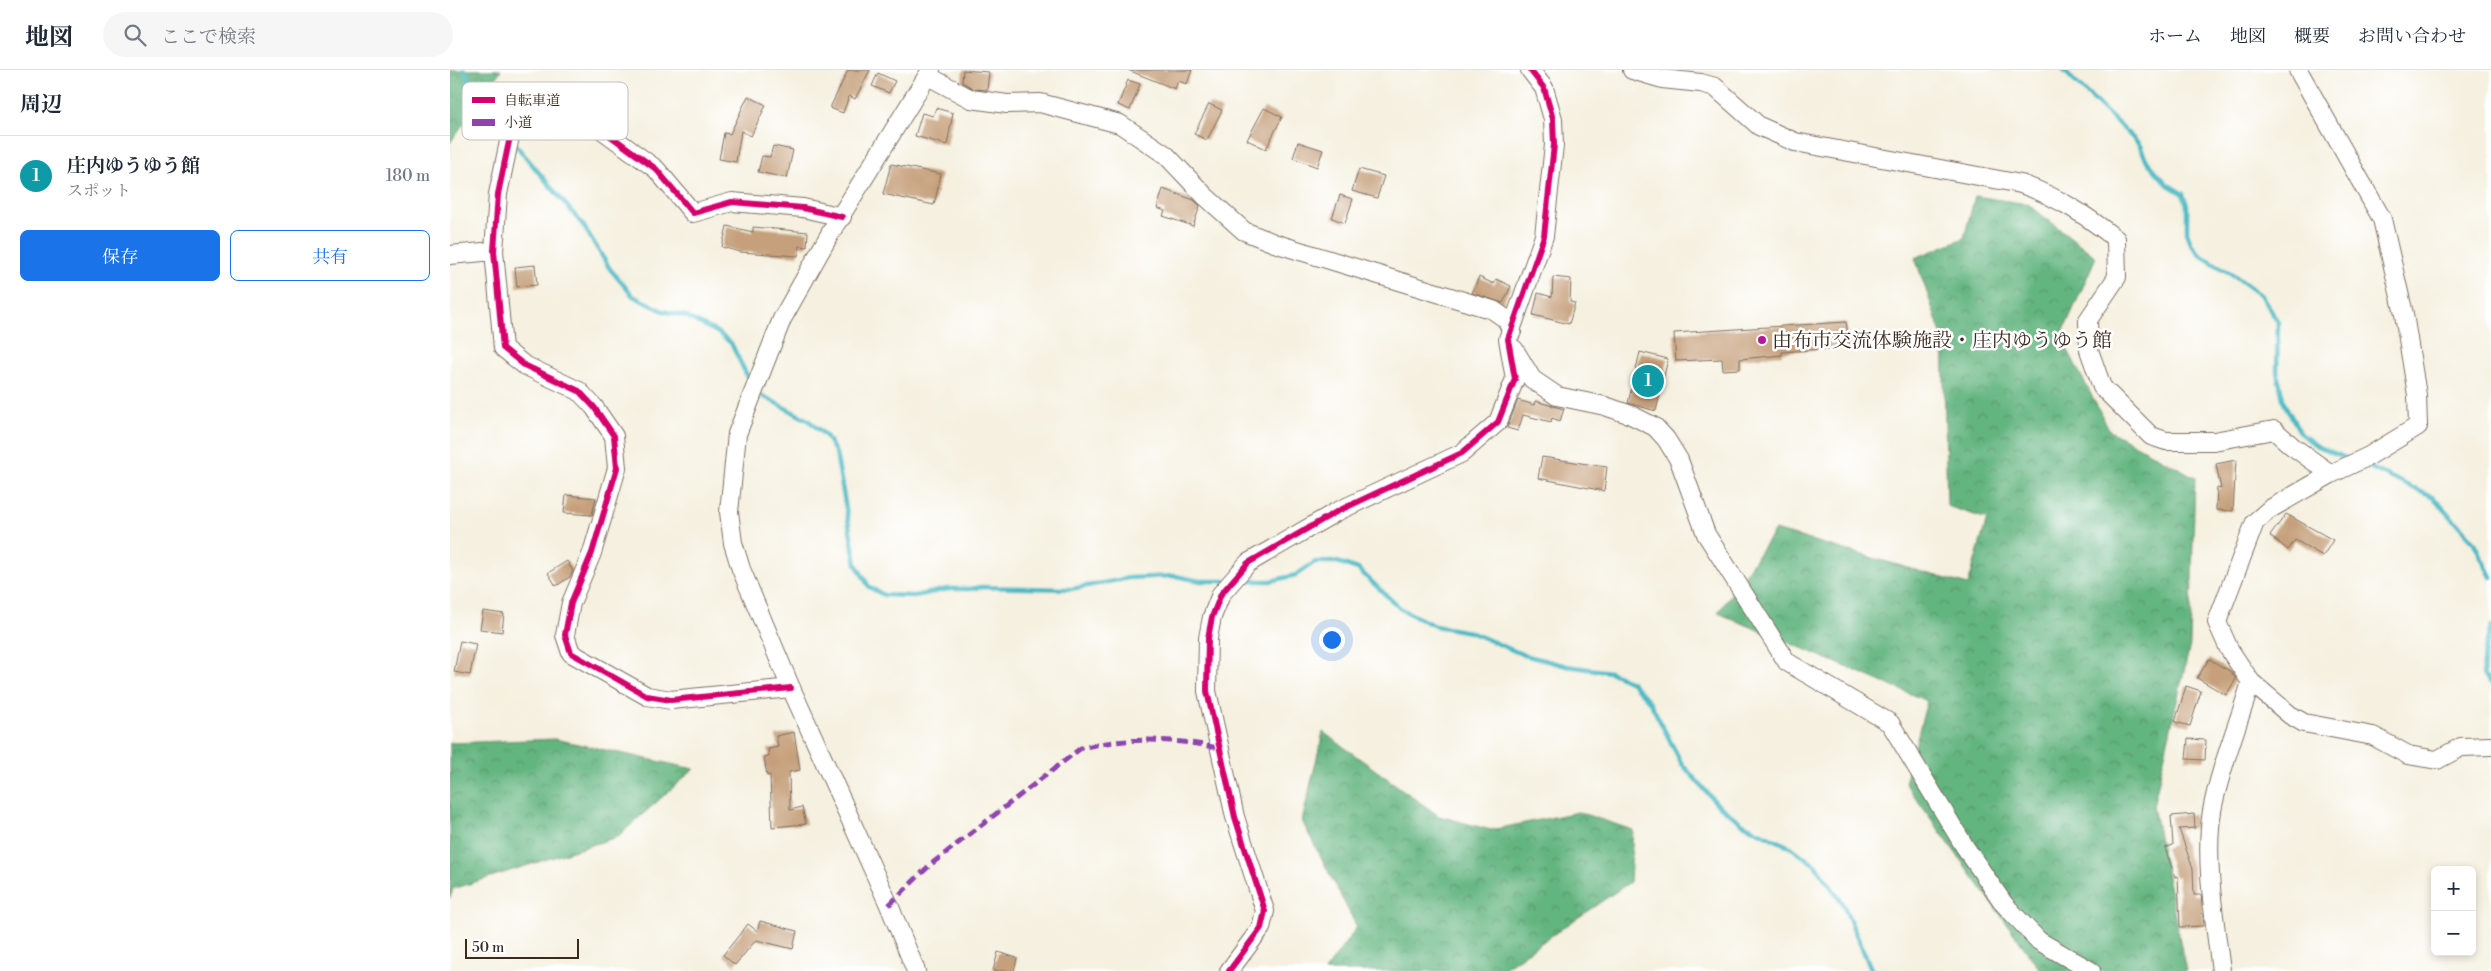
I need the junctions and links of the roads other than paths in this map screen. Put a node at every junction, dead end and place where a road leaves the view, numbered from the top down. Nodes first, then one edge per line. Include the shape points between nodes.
1 (1530, 70) edge
2 (1632, 70) edge
3 (2298, 70) edge
4 (929, 73) edge
5 (509, 140) edge
6 (616, 140) edge
7 (842, 217) junction
8 (494, 252) junction
9 (450, 256) edge
10 (1510, 335) junction
11 (2332, 474) junction
12 (2251, 682) junction
13 (791, 688) junction
14 (2491, 746) edge
15 (916, 971) edge
16 (1229, 971) edge
17 (2091, 971) edge
18 (2221, 971) edge

1 - 10 street via 1544,88 1554,119 1554,145 1544,236
2 - 11 street via 1714,87 1759,126 1795,142 2021,184 2049,194 2079,211 2116,239 2117,277 2088,320 2089,350 2102,387 2151,436 2166,441 2214,441 2274,430
3 - 11 street via 2382,219 2404,314 2417,395 2418,426
4 - 7 street
4 - 10 street via 971,100 1040,103 1120,124 1166,155 1205,196 1244,230 1274,243 1493,310 1506,319
5 - 8 street via 498,194
6 - 7 street via 656,169 693,213 732,202 804,208
7 - 13 street via 782,319 737,434 729,512 733,543
8 - 9 street
8 - 13 street via 503,348 524,365 579,391 614,436 617,468 592,553 571,603 565,635 572,653 648,696 671,700
10 - 16 street via 1515,379 1498,422 1462,454 1336,512 1248,563 1221,594 1208,638 1207,691 1235,817 1264,911 1261,928
10 - 17 street via 1532,379 1557,396 1631,415 1655,428 1666,439 1679,460 1706,534 1787,662 1890,723 1965,847 2004,904 2039,940
11 - 12 street via 2270,509 2255,522 2243,550 2217,622 2229,649
12 - 14 street via 2304,723 2373,736 2408,755 2437,760 2461,747
12 - 18 street via 2212,811 2210,847
13 - 15 street

